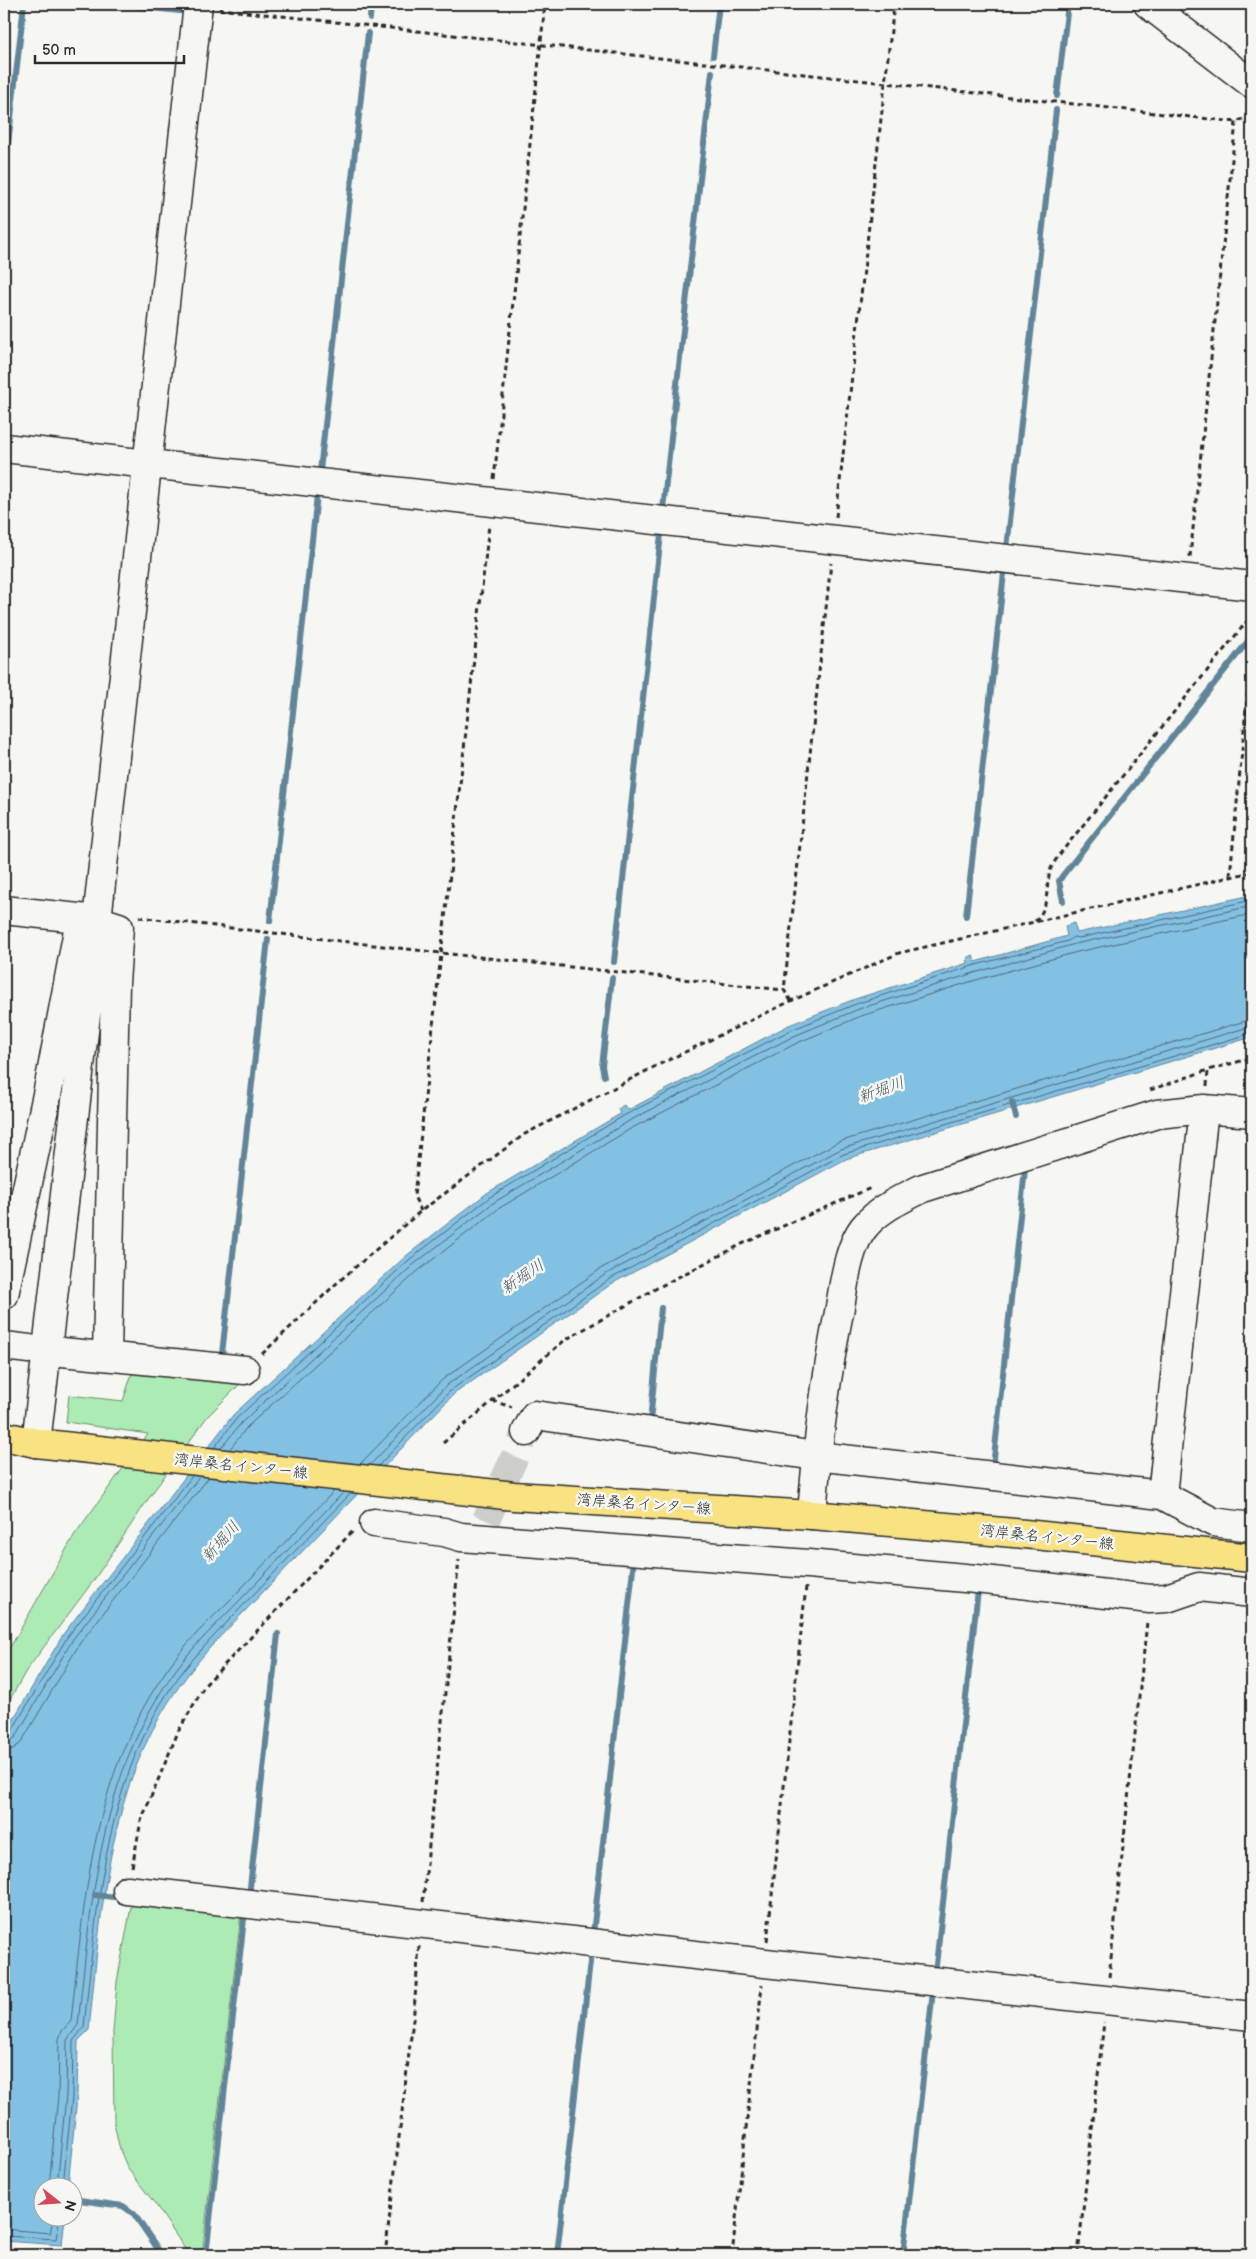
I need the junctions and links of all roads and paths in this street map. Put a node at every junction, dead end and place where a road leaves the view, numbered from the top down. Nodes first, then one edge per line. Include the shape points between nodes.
1 (546, 4) edge
2 (894, 4) edge
3 (1148, 4) edge
4 (198, 5) edge
5 (541, 45) junction
6 (885, 83) junction
7 (1252, 84) edge
8 (1252, 118) edge
9 (1236, 122) junction
10 (4, 448) edge
11 (148, 466) junction
12 (492, 503) junction
13 (833, 541) junction
14 (1188, 579) junction
15 (1252, 586) edge
16 (1252, 616) edge
17 (1252, 661) edge
18 (1252, 872) edge
19 (1230, 876) junction
20 (4, 910) edge
21 (131, 916) dead end
22 (97, 920) junction
23 (1035, 921) junction
24 (441, 953) junction
25 (784, 990) junction
26 (791, 1000) junction
27 (1252, 1058) edge
28 (1208, 1070) junction
29 (1142, 1092) dead end
30 (1204, 1109) junction
31 (1252, 1113) edge
32 (882, 1184) dead end
33 (421, 1211) junction
34 (4, 1295) edge
35 (62, 1352) dead end
36 (107, 1355) junction
37 (245, 1370) joint
38 (526, 1432) tunnel mouth
39 (4, 1436) edge
40 (36, 1443) junction
41 (443, 1443) dead end
42 (816, 1456) junction
43 (1162, 1494) junction
44 (812, 1515) junction
45 (374, 1524) joint
46 (1252, 1527) edge
47 (476, 1532) junction
48 (1252, 1558) edge
49 (808, 1564) junction
50 (1252, 1593) edge
51 (1150, 1599) junction
52 (127, 1890) joint
53 (421, 1924) junction
54 (765, 1963) junction
55 (1106, 2000) junction
56 (1252, 2016) edge
57 (385, 2255) edge
58 (732, 2255) edge
59 (1078, 2255) edge

1 - 5 path
2 - 6 path
3 - 7 street
4 - 5 path
4 - 11 street
5 - 6 path
5 - 12 path
6 - 9 path
6 - 13 path
8 - 9 path
9 - 14 path
10 - 11 street
11 - 12 street
11 - 22 street
12 - 13 street
12 - 24 path
13 - 14 street
13 - 25 path
14 - 15 street
16 - 23 path via 1059,855 1050,871 1046,904
17 - 19 path
18 - 19 path
19 - 23 path
20 - 22 street
21 - 24 path
22 - 34 street via 78,930 49,1086
22 - 36 street via 119,927
22 - 40 street
23 - 26 path via 899,953
24 - 25 path
24 - 33 path via 414,1196
25 - 26 path
26 - 33 path via 525,1134
27 - 28 path
28 - 29 path
28 - 30 path
30 - 31 street
30 - 42 street via 1157,1114 923,1188 894,1202 865,1226 849,1259 832,1345
30 - 43 street
32 - 41 path via 742,1244 565,1340
33 - 37 path via 338,1282
35 - 36 street
36 - 37 street
38 - 42 street via 534,1415
39 - 40 main road, 湾岸桑名インター線
40 - 44 main road, 湾岸桑名インター線 via 514,1496
42 - 43 street
42 - 44 street
43 - 46 street via 1213,1522
44 - 48 main road, 湾岸桑名インター線
45 - 47 street via 444,1532
45 - 52 path via 360,1526 336,1547 205,1685 178,1732 141,1821
47 - 49 street
47 - 53 path
49 - 51 street
49 - 54 path
50 - 51 street via 1199,1587 1167,1598
51 - 55 path
52 - 53 street
53 - 54 street
53 - 57 path
54 - 55 street
54 - 58 path
55 - 56 street
55 - 59 path

